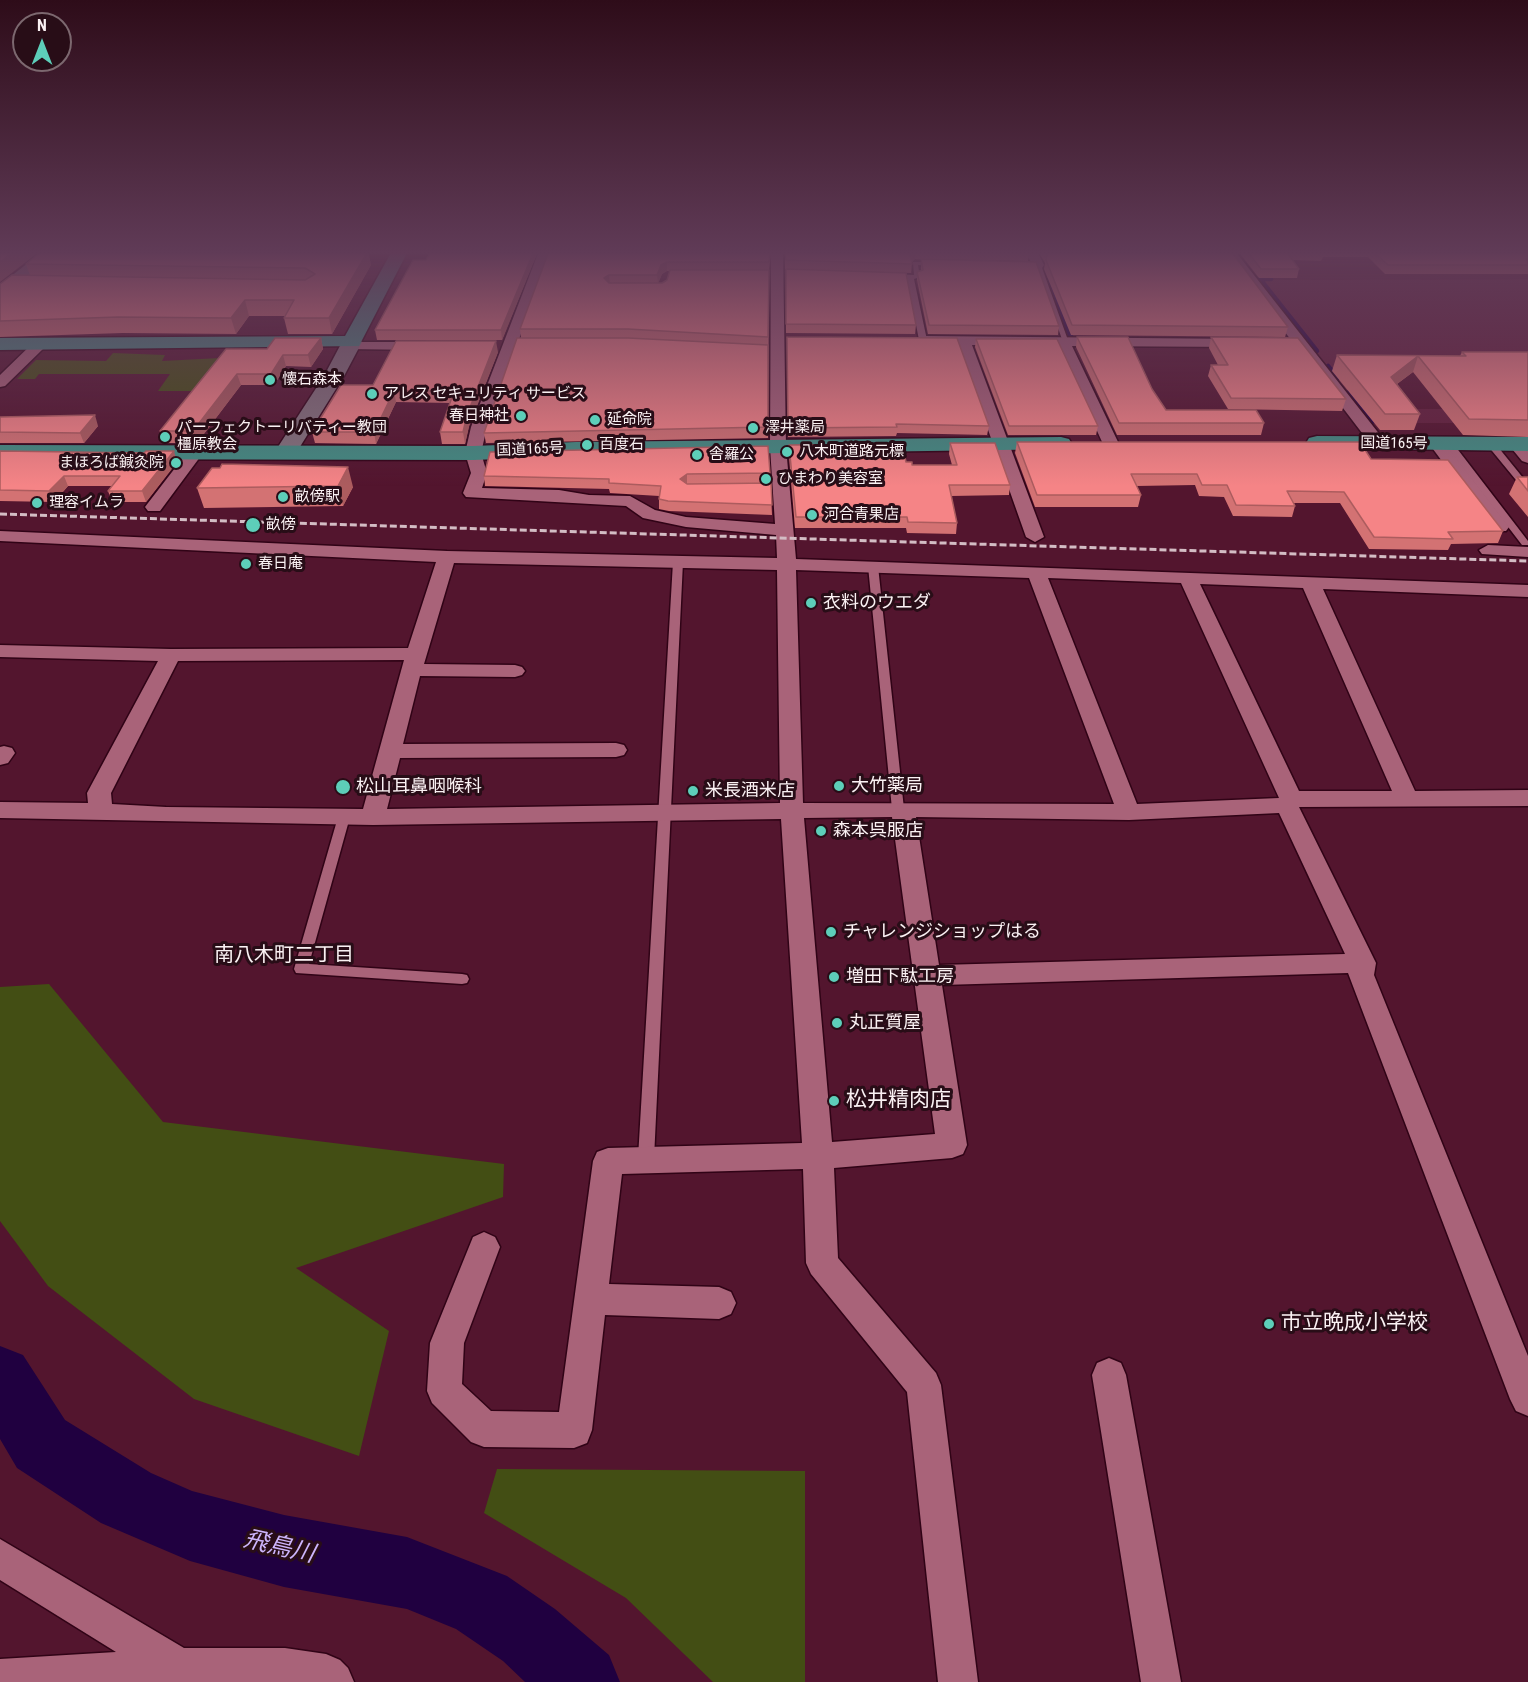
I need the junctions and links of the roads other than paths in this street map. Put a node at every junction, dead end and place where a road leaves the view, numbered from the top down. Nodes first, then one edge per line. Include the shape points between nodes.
1 (359, 329) edge
2 (513, 329) edge
3 (778, 329) edge
4 (917, 329) edge
5 (1061, 329) edge
6 (1289, 329) edge
7 (918, 340) joint
8 (963, 340) junction
9 (1065, 342) junction
10 (1253, 343) edge
11 (1276, 343) edge
12 (1299, 343) junction
13 (0, 344) edge
14 (40, 344) junction
15 (351, 344) junction
16 (437, 346) edge
17 (0, 383) edge
18 (1297, 443) edge
19 (1378, 443) junction
20 (1002, 444) junction
21 (1093, 444) junction
22 (1134, 444) edge
23 (1491, 444) junction
24 (1443, 445) junction
25 (778, 447) junction
26 (1525, 448) edge
27 (0, 452) edge
28 (195, 453) junction
29 (285, 453) junction
30 (473, 453) junction
31 (1528, 489) edge
32 (154, 507) dead end
33 (1500, 527) edge
34 (784, 530) junction
35 (0, 536) edge
36 (1035, 537) dead end
37 (1526, 547) edge
38 (1488, 550) dead end
39 (447, 557) junction
40 (678, 562) junction
41 (784, 564) junction
42 (873, 566) junction
43 (1036, 572) junction
44 (1188, 578) junction
45 (1311, 584) junction
46 (1528, 591) edge
47 (0, 651) edge
48 (171, 655) junction
49 (414, 662) junction
50 (515, 671) dead end
51 (616, 750) dead end
52 (391, 751) junction
53 (1407, 798) junction
54 (1528, 798) edge
55 (1289, 802) junction
56 (901, 808) junction
57 (0, 810) edge
58 (792, 810) junction
59 (101, 812) junction
60 (665, 812) junction
61 (1129, 813) junction
62 (344, 816) junction
63 (373, 817) junction
64 (1363, 963) junction
65 (928, 975) junction
66 (462, 980) dead end
67 (818, 1156) junction
68 (646, 1158) junction
69 (484, 1247) dead end
70 (591, 1299) junction
71 (718, 1303) dead end
72 (1109, 1375) dead end
73 (1528, 1399) edge
74 (0, 1558) edge
75 (157, 1673) edge
76 (0, 1679) edge
77 (334, 1682) edge
78 (958, 1682) edge
79 (1161, 1682) edge

1 - 15 highway
2 - 30 street
3 - 25 street
4 - 7 lane
5 - 9 lane
6 - 12 street
7 - 8 street
8 - 9 street
8 - 20 street
9 - 10 street
9 - 21 street
11 - 12 street
12 - 19 street
13 - 14 highway
14 - 15 highway
14 - 17 street
15 - 16 street
15 - 29 main road
18 - 19 highway, 国道165号
19 - 24 highway, 国道165号
20 - 21 highway, 国道165号
20 - 25 highway, 国道165号
20 - 36 street
21 - 22 highway, 国道165号
23 - 24 highway, 国道165号
23 - 26 highway, 国道165号
23 - 31 lane
24 - 33 street
24 - 37 lane
25 - 30 highway, 国道165号
25 - 34 street via 776,488
27 - 28 highway, 国道165号
28 - 29 highway, 国道165号
28 - 32 street
29 - 30 highway, 国道165号
30 - 34 street via 479,473 472,493 630,501 650,514 686,522
34 - 41 street
35 - 39 street
37 - 38 street
39 - 40 street
39 - 49 street
40 - 41 street
40 - 60 lane
41 - 42 street
41 - 58 street
42 - 43 street
42 - 56 lane
43 - 44 street
43 - 61 street
44 - 45 street
44 - 55 street
45 - 46 street
45 - 53 street
47 - 48 street
48 - 49 street
48 - 59 street via 99,793
49 - 50 street
49 - 52 street
51 - 52 street
52 - 63 street
53 - 54 street
53 - 55 street
55 - 61 street
55 - 64 street
56 - 58 street
56 - 61 street
56 - 65 street
57 - 59 street
58 - 60 street
58 - 67 street
59 - 62 street
60 - 63 street
60 - 68 lane
62 - 63 street
62 - 66 lane via 301,969
64 - 65 street
64 - 73 street via 1361,975
65 - 67 street via 952,1145
67 - 68 street
67 - 78 street via 822,1263 924,1385
68 - 70 street via 608,1161
69 - 70 street via 447,1343 444,1391 484,1429 574,1430
70 - 71 street
72 - 79 street
74 - 75 street
75 - 76 street
75 - 77 street via 285,1668 326,1674

